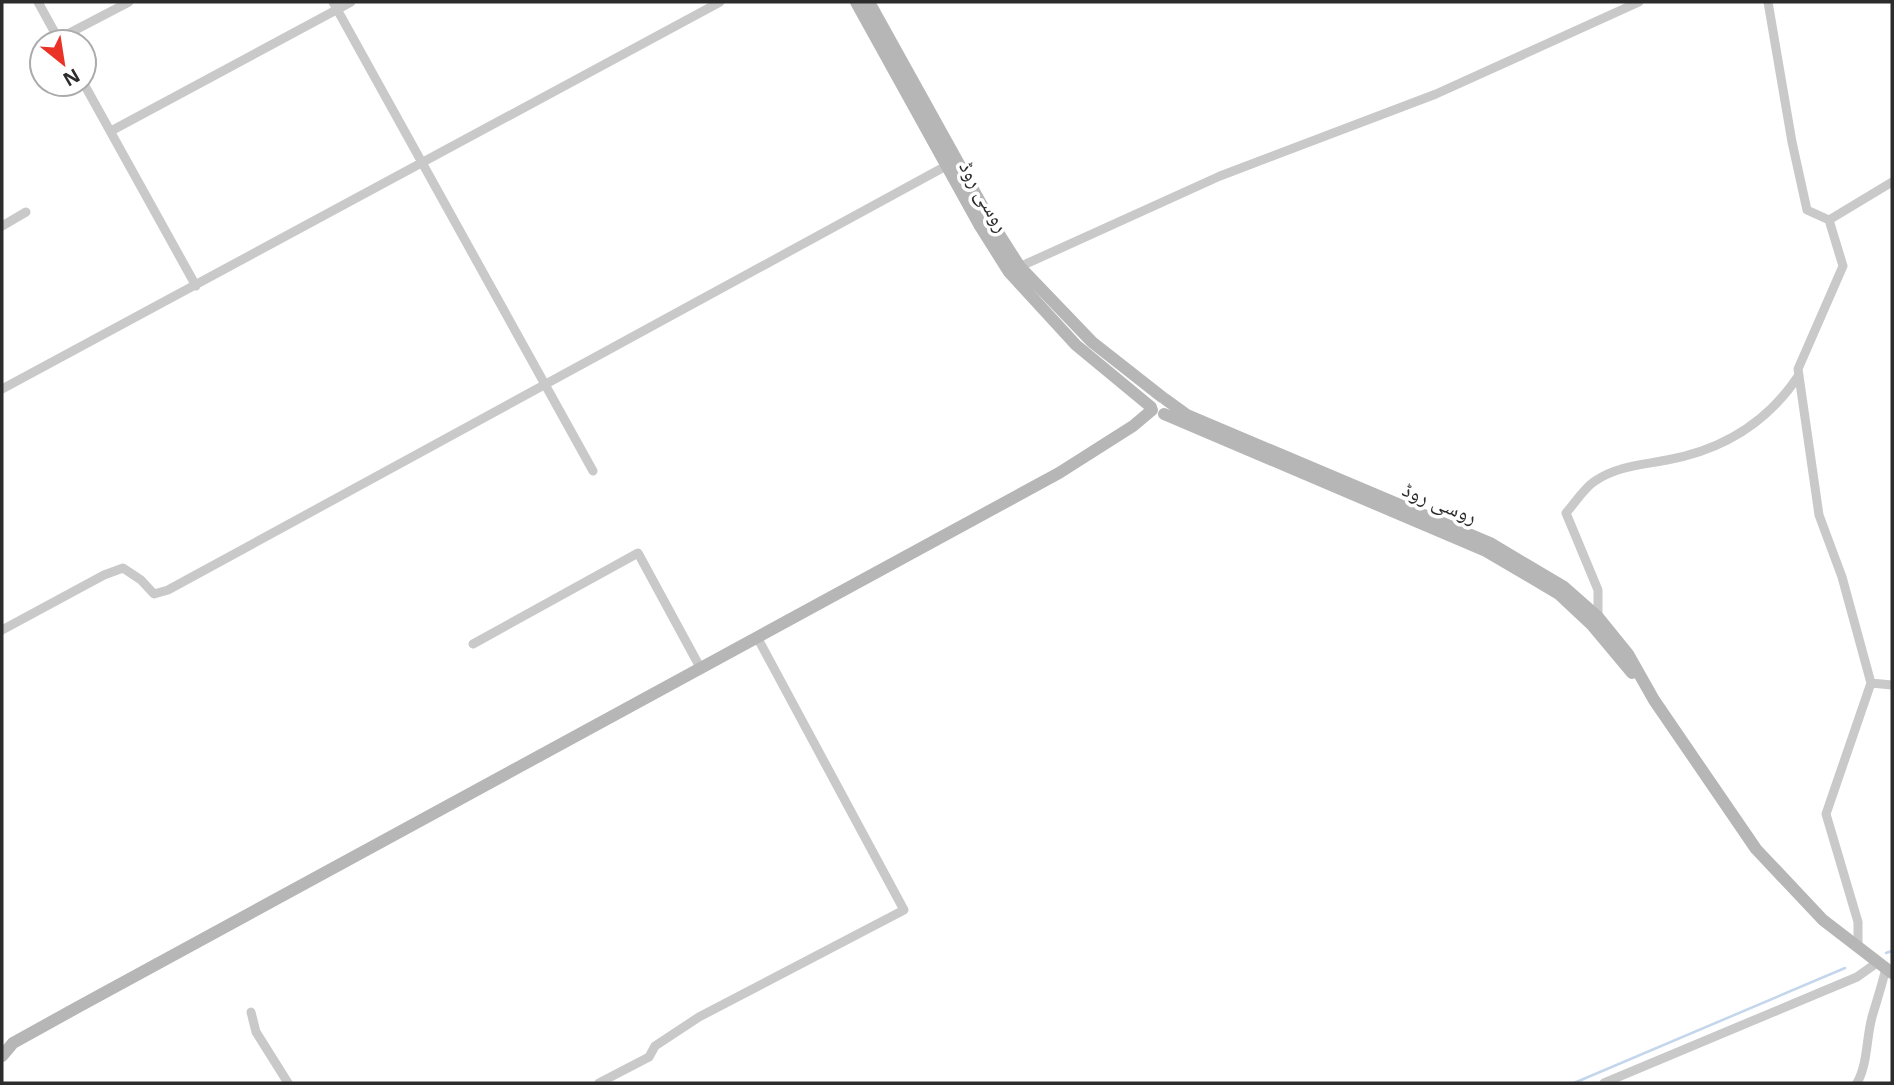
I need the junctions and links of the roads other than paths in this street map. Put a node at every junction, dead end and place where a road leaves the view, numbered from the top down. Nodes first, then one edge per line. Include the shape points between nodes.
1 (38, 2) edge
2 (129, 2) edge
3 (351, 2) edge
4 (720, 2) edge
5 (856, 2) edge
6 (869, 2) edge
7 (1639, 2) edge
8 (1768, 2) edge
9 (335, 5) edge
10 (52, 28) edge
11 (82, 28) edge
12 (92, 98) edge
13 (111, 131) junction
14 (423, 162) junction
15 (946, 166) junction
16 (1892, 182) edge
17 (26, 212) dead end
18 (1829, 220) junction
19 (2, 226) edge
20 (1014, 269) junction
21 (196, 286) junction
22 (1799, 375) junction
23 (545, 386) junction
24 (2, 389) edge
25 (1164, 398) junction
26 (1157, 411) junction
27 (593, 471) dead end
28 (1598, 617) junction
29 (2, 630) edge
30 (758, 637) junction
31 (473, 644) dead end
32 (701, 669) junction
33 (1871, 683) junction
34 (1892, 685) edge
35 (1654, 701) junction
36 (1858, 947) junction
37 (1885, 968) edge
38 (251, 1012) dead end
39 (7, 1046) edge
40 (2, 1056) edge
41 (288, 1083) edge
42 (599, 1083) edge
43 (1604, 1083) edge
44 (1857, 1083) edge

1 - 10 street
2 - 11 street
3 - 9 street
4 - 14 street
5 - 15 main road, روسی روڈ
6 - 20 main road, روسی روڈ
7 - 20 street via 1436,94 1220,176
8 - 18 street via 1807,210
9 - 13 street
9 - 14 street
12 - 13 street
13 - 21 street
14 - 21 street
14 - 23 street
15 - 20 main road, روسی روڈ
15 - 23 street
16 - 18 street
17 - 19 street
18 - 22 street via 1843,266
20 - 25 main road, روسی روڈ via 1092,342
20 - 26 main road, روسی روڈ via 1076,345
21 - 24 street
22 - 28 street via 1782,400 1755,424 1700,454 1626,466 1593,482 1566,513 1598,590
22 - 33 street via 1819,515 1842,577
23 - 27 street
23 - 29 street via 168,590 153,594 123,568
25 - 26 main road via 1168,405
25 - 28 main road, روسی روڈ via 1187,415 1490,543 1564,587
26 - 30 main road via 1059,473
26 - 35 main road, روسی روڈ via 1486,551 1559,594 1591,624
28 - 35 main road, روسی روڈ via 1628,654
30 - 32 main road
30 - 42 street via 904,909 699,1017 655,1046 649,1057
31 - 32 street via 638,553
32 - 39 main road
33 - 34 street
33 - 36 street via 1826,814 1858,922
35 - 36 main road, روسی روڈ via 1756,849 1823,920
36 - 37 main road, روسی روڈ
37 - 43 street
37 - 44 street
38 - 41 street via 256,1032
39 - 40 main road

